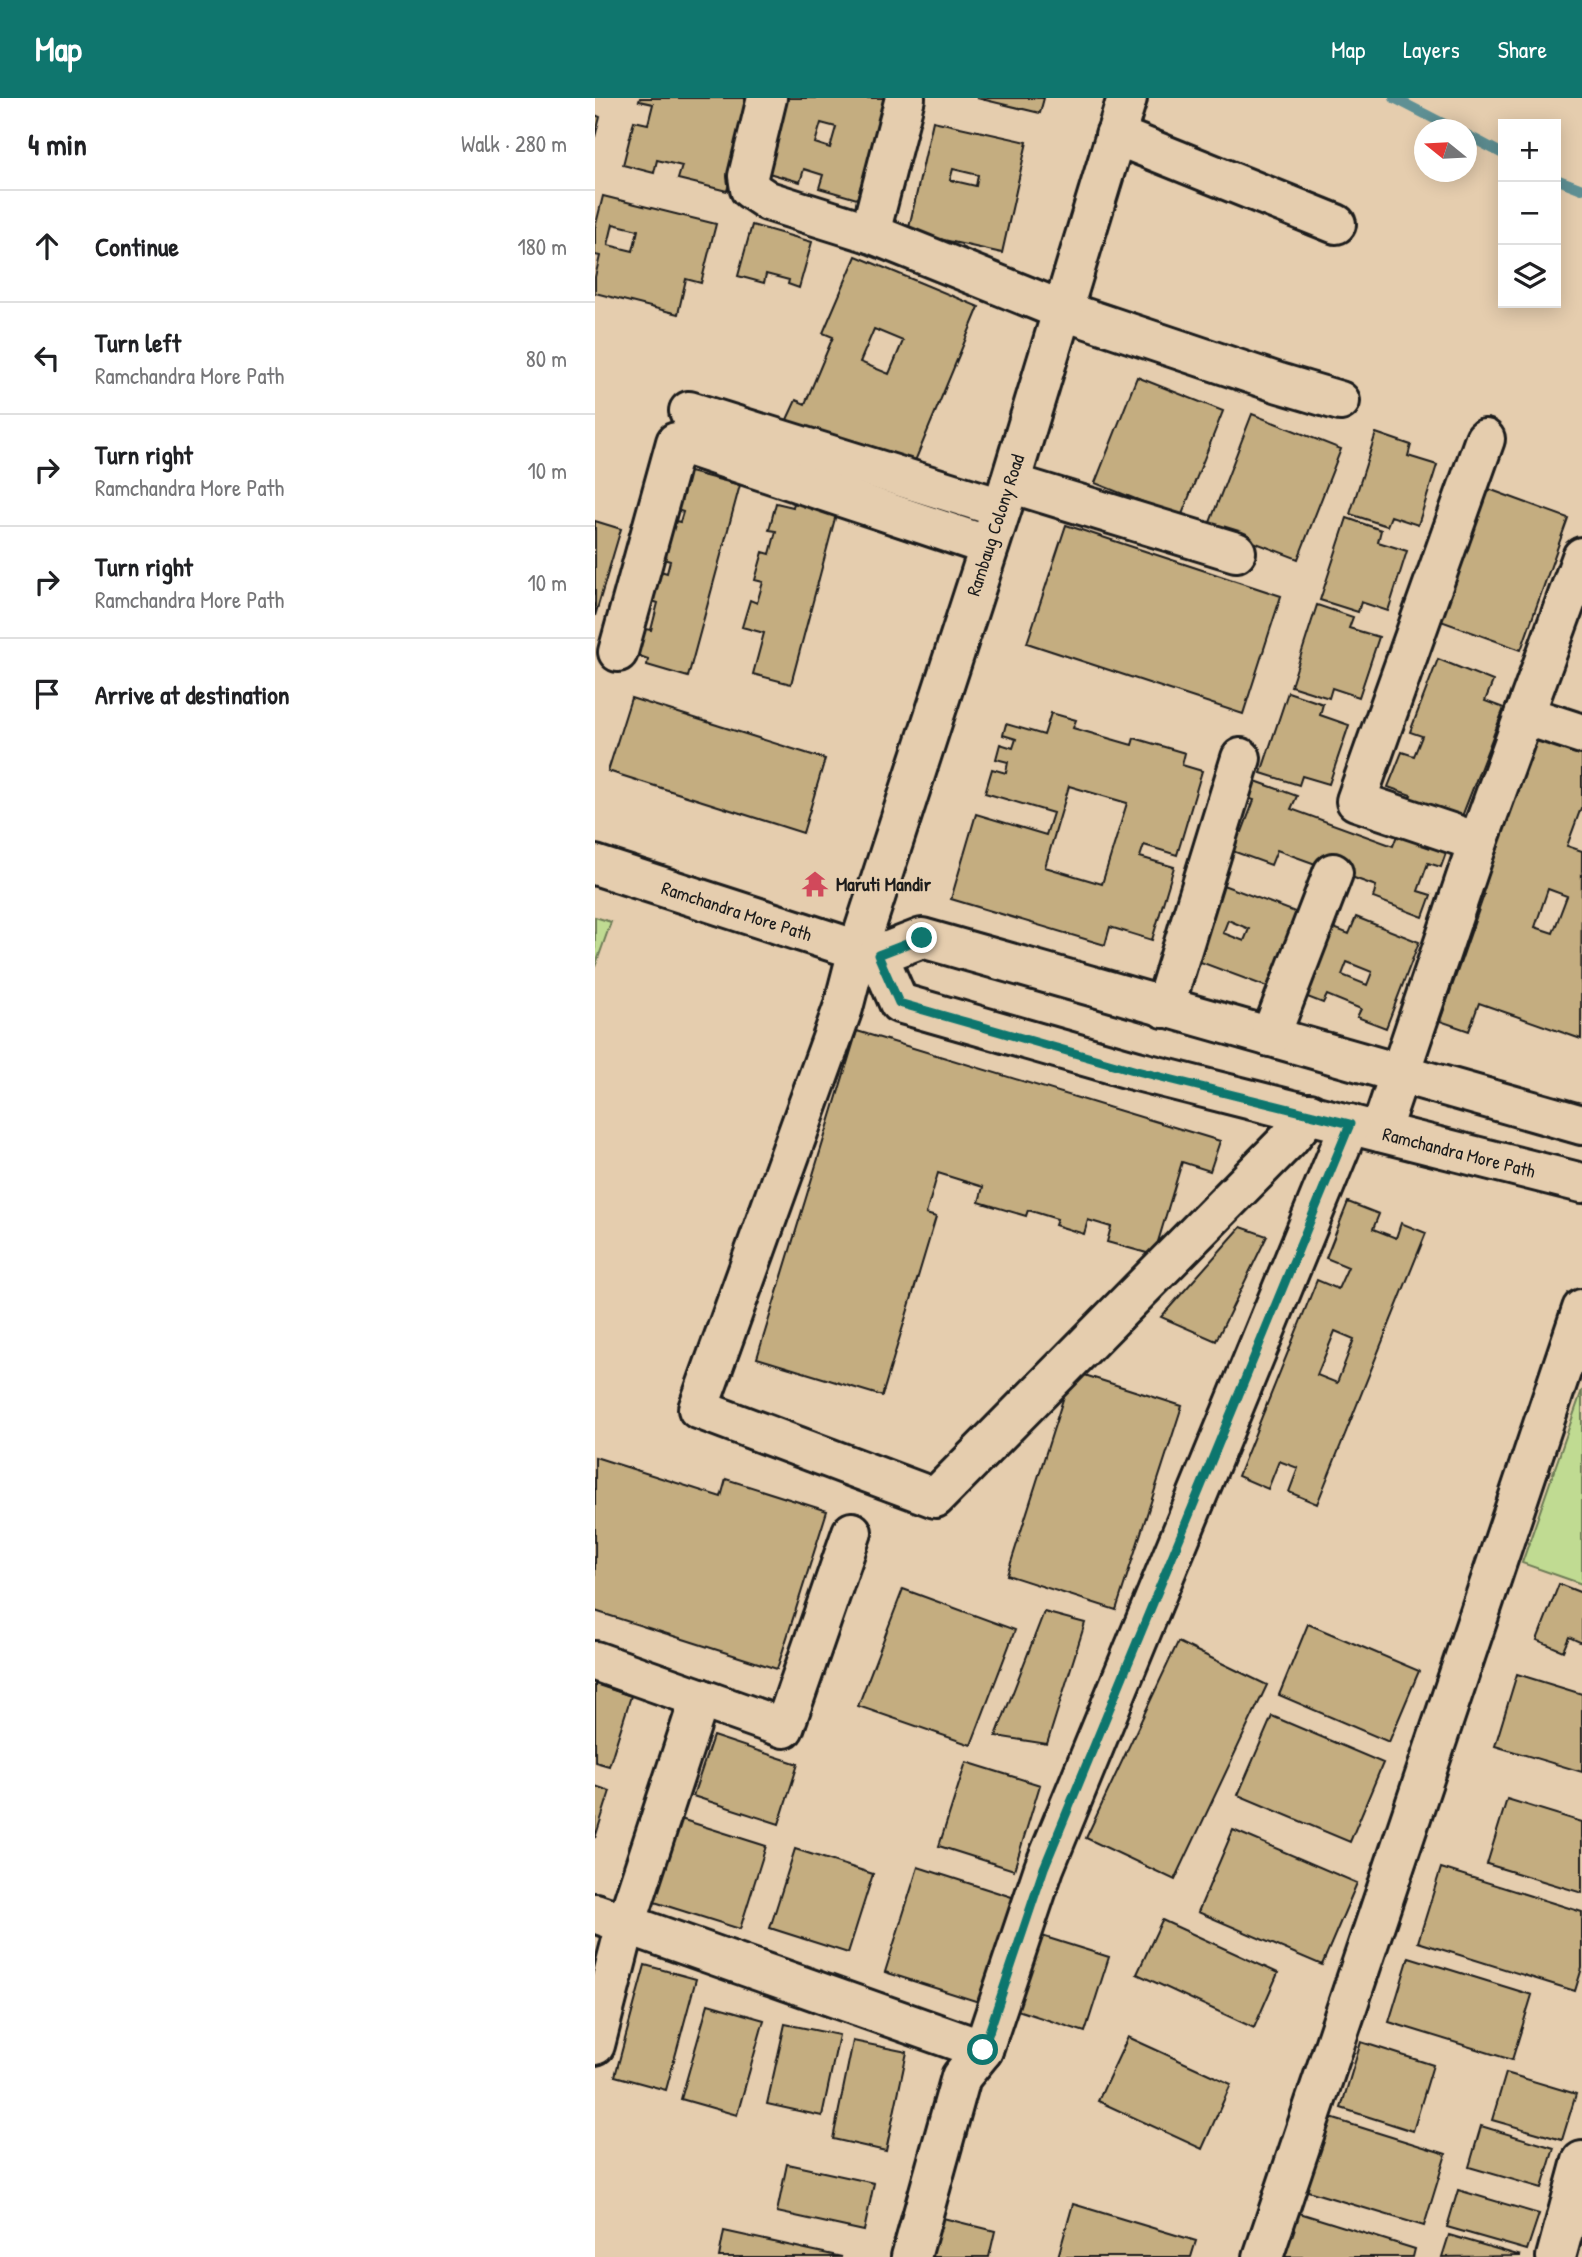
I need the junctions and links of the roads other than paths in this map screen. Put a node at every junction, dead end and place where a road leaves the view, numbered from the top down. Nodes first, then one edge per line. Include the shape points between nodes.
1 (767, 98) edge
2 (905, 98) edge
3 (1127, 98) edge
4 (1115, 135) junction
5 (1336, 224) dead end
6 (870, 233) junction
7 (1061, 310) junction
8 (1340, 401) dead end
9 (689, 411) dead end
10 (1485, 439) dead end
11 (1005, 495) junction
12 (989, 546) junction
13 (1236, 552) dead end
14 (1582, 557) edge
15 (618, 652) dead end
16 (1524, 715) junction
17 (1582, 734) edge
18 (1241, 758) dead end
19 (1478, 842) junction
20 (595, 865) edge
21 (1333, 873) dead end
22 (868, 952) junction
23 (1164, 1008) junction
24 (1270, 1037) junction
25 (1399, 1073) junction
26 (1310, 1113) junction
27 (1580, 1117) edge
28 (1365, 1128) junction
29 (1582, 1183) edge
30 (1582, 1309) edge
31 (852, 1532) dead end
32 (595, 1661) edge
33 (700, 1698) junction
34 (611, 1918) edge
35 (595, 2045) edge
36 (983, 2050) junction
37 (1582, 2161) edge
38 (911, 2257) edge
39 (1263, 2257) edge
40 (1556, 2257) edge

1 - 6 street via 748,176 750,189 768,201
2 - 6 street
3 - 4 street, Rambaug Colony Road
4 - 5 street
4 - 7 street, Rambaug Colony Road
6 - 7 street
7 - 8 street
7 - 11 street, Rambaug Colony Road
9 - 11 street
10 - 19 street via 1356,801
11 - 12 street, Rambaug Colony Road
11 - 13 street
12 - 15 street via 677,442
12 - 22 street, Rambaug Colony Road
14 - 16 street
16 - 17 street
16 - 19 street
18 - 23 street
19 - 25 street
20 - 22 street, Ramchandra More Path
21 - 24 street
22 - 23 street via 922,938
22 - 26 street, Ramchandra More Path via 899,1003 1137,1071
22 - 26 street, Rambaug Colony Road via 843,1008 698,1409 935,1498
23 - 24 street
24 - 25 street
25 - 27 street
25 - 28 street
26 - 28 street, Ramchandra More Path
28 - 29 street, Ramchandra More Path
28 - 36 street via 1044,1868
30 - 39 street
31 - 33 street via 784,1728
32 - 33 street
33 - 34 street
34 - 35 street
34 - 36 street
36 - 38 street via 961,2077
37 - 40 street

